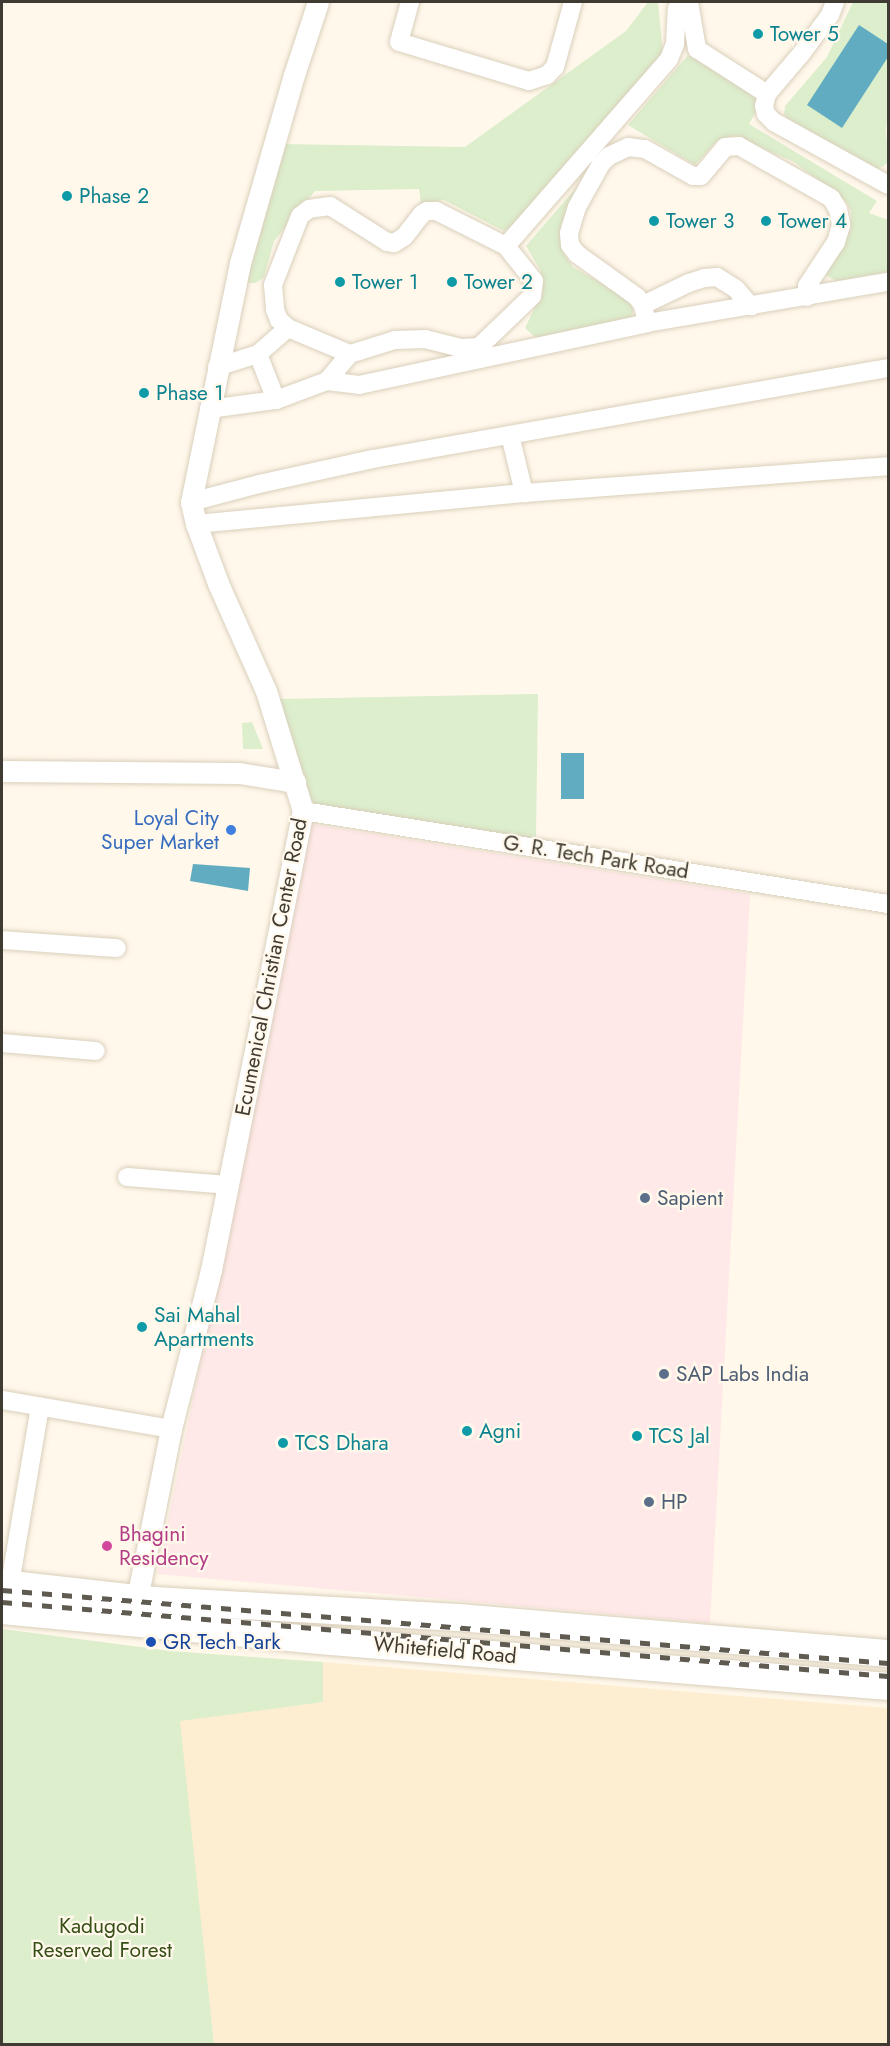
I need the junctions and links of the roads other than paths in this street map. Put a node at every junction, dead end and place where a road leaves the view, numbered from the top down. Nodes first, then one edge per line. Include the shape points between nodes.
1 (318, 2) edge
2 (410, 2) edge
3 (573, 2) edge
4 (682, 2) edge
5 (689, 2) edge
6 (835, 2) edge
7 (767, 94) junction
8 (608, 128) junction
9 (628, 147) junction
10 (888, 185) edge
11 (506, 246) junction
12 (888, 282) edge
13 (807, 297) junction
14 (643, 305) junction
15 (752, 306) junction
16 (647, 323) junction
17 (288, 328) junction
18 (258, 354) junction
19 (350, 354) junction
20 (217, 367) junction
21 (888, 368) edge
22 (327, 381) junction
23 (276, 399) junction
24 (209, 409) junction
25 (510, 435) junction
26 (888, 466) edge
27 (524, 493) junction
28 (191, 502) junction
29 (196, 524) junction
30 (2, 771) edge
31 (295, 782) junction
32 (303, 811) junction
33 (888, 904) edge
34 (2, 940) edge
35 (117, 948) dead end
36 (2, 1043) edge
37 (96, 1051) dead end
38 (127, 1177) dead end
39 (228, 1185) junction
40 (2, 1400) edge
41 (40, 1407) junction
42 (171, 1429) junction
43 (6, 1583) edge
44 (137, 1599) junction
45 (2, 1610) edge
46 (888, 1653) edge
47 (888, 1686) edge

1 - 20 street, Ecumenical Christian Center Road via 240,262
2 - 3 street via 399,42 529,81 547,75 555,66
4 - 8 street via 677,9 675,44 669,59
5 - 7 street via 697,49
6 - 7 street via 830,15
7 - 10 street via 764,106 774,122
8 - 9 street
8 - 11 street
9 - 13 street via 645,149 693,176 701,176 724,147 739,146 831,198 841,225 836,242 807,286
9 - 14 street via 601,164 577,207 569,233 570,245 577,254 633,292
11 - 17 street via 436,211 422,214 404,237 394,243 330,206 309,209 300,216 273,285 275,310
11 - 19 street via 534,281 534,289 532,296 485,343 470,349 425,339 395,340
12 - 13 street
13 - 15 street
14 - 15 street via 704,278 717,278 736,289
14 - 16 street
15 - 16 street
16 - 22 street via 358,385
17 - 18 street
17 - 19 street
18 - 20 street
18 - 23 street
19 - 22 street
20 - 24 street, Ecumenical Christian Center Road
21 - 25 street
22 - 23 street
23 - 24 street
24 - 28 street, Ecumenical Christian Center Road
25 - 27 street
25 - 28 street via 373,459
26 - 27 street
27 - 29 street
28 - 29 street, Ecumenical Christian Center Road
29 - 31 street, Ecumenical Christian Center Road via 266,691
30 - 31 street via 239,773
31 - 32 street, Ecumenical Christian Center Road
32 - 33 street, G. R. Tech Park Road
32 - 39 street, Ecumenical Christian Center Road
34 - 35 street
36 - 37 street
38 - 39 street
39 - 42 street, Ecumenical Christian Center Road
40 - 41 street
41 - 42 street
41 - 43 street
42 - 44 street, Ecumenical Christian Center Road
43 - 44 main road, Whitefield Road
44 - 46 main road, Whitefield Road via 470,1618
45 - 47 main road, Whitefield Road

